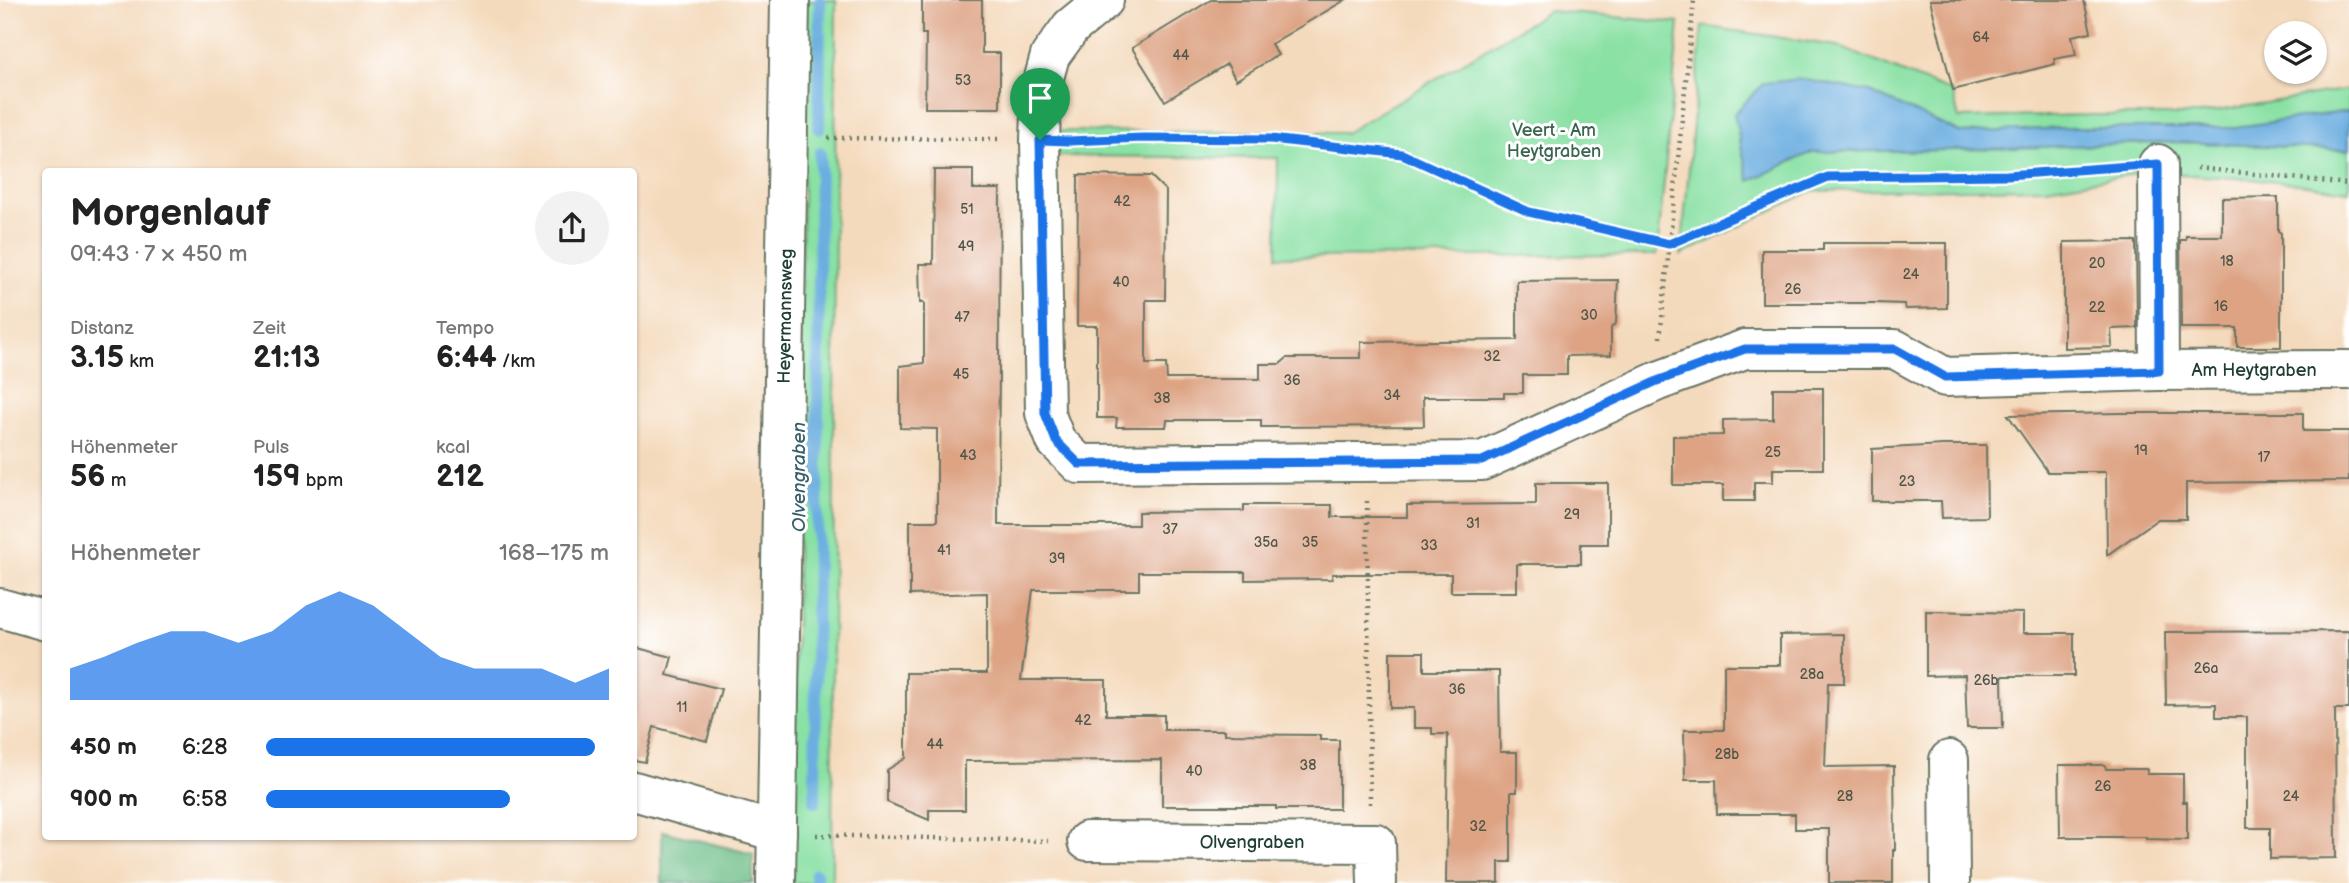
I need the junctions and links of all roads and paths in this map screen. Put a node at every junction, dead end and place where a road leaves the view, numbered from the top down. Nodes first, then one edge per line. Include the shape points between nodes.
1 (790, 0) edge
2 (1104, 0) edge
3 (1693, 0) edge
4 (788, 139) junction
5 (1040, 140) junction
6 (2158, 164) junction
7 (2349, 184) edge
8 (1669, 244) junction
9 (2349, 370) edge
10 (2159, 371) junction
11 (1657, 381) junction
12 (1368, 462) junction
13 (0, 608) edge
14 (42, 620) edge
15 (1949, 760) dead end
16 (637, 792) edge
17 (776, 832) junction
18 (1087, 841) joint
19 (1376, 843) junction
20 (776, 883) edge
21 (1377, 883) edge
22 (1950, 883) edge

1 - 4 street, Heyermannsweg
2 - 5 street, Am Heytgraben via 1071,27 1050,56 1042,85
3 - 8 path
4 - 5 path
4 - 17 street, Heyermannsweg
5 - 8 path via 1271,139 1402,154 1529,212
5 - 12 street, Am Heytgraben via 1045,413 1056,441 1079,464
6 - 7 path
6 - 8 path via 2007,175 1828,177
6 - 10 street
8 - 11 path
9 - 10 street, Am Heytgraben
10 - 11 street, Am Heytgraben via 1945,377 1895,349 1745,349
11 - 12 street, Am Heytgraben via 1482,461
12 - 19 path via 1370,816
13 - 14 street
15 - 22 street
16 - 17 street
17 - 18 path
17 - 20 street, Heyermannsweg
18 - 19 street, Olvengraben
19 - 21 street

